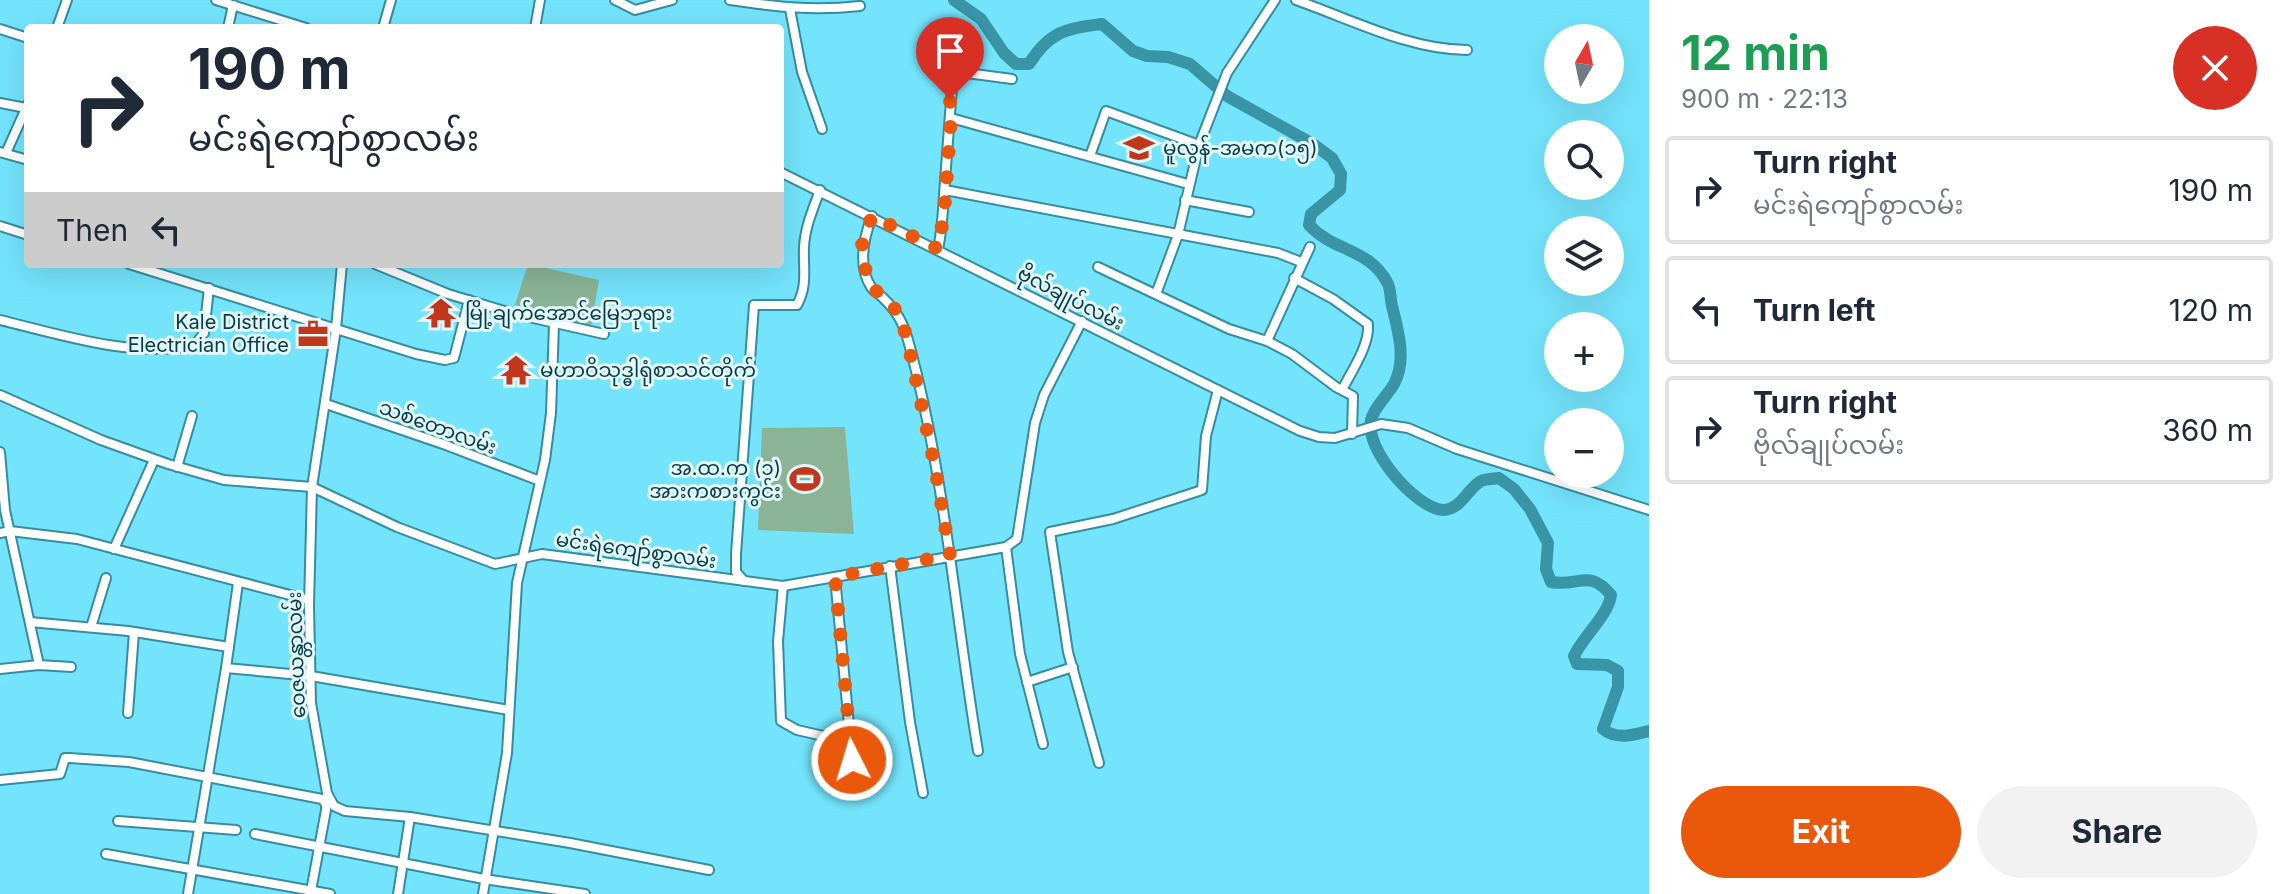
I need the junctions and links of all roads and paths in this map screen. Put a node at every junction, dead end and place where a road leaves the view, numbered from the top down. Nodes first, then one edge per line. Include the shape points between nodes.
1 (67, 0) edge
2 (216, 0) edge
3 (391, 0) edge
4 (540, 0) edge
5 (615, 0) edge
6 (672, 0) edge
7 (730, 0) edge
8 (1275, 0) edge
9 (1296, 0) edge
10 (238, 4) edge
11 (860, 6) dead end
12 (790, 9) junction
13 (58, 24) edge
14 (230, 24) edge
15 (295, 24) edge
16 (384, 24) edge
17 (536, 24) edge
18 (958, 26) dead end
19 (0, 29) edge
20 (24, 37) edge
21 (1467, 50) dead end
22 (952, 71) junction
23 (1012, 79) dead end
24 (0, 103) edge
25 (24, 106) edge
26 (24, 112) edge
27 (951, 118) junction
28 (822, 129) dead end
29 (1199, 145) junction
30 (2, 154) edge
31 (1090, 156) junction
32 (24, 159) edge
33 (784, 174) edge
34 (1188, 184) junction
35 (820, 190) junction
36 (945, 190) junction
37 (1185, 200) junction
38 (1249, 212) dead end
39 (872, 216) junction
40 (0, 226) edge
41 (24, 234) edge
42 (1178, 235) junction
43 (1310, 247) dead end
44 (938, 249) junction
45 (1301, 262) junction
46 (1098, 267) dead end
47 (142, 268) edge
48 (342, 268) edge
49 (385, 268) edge
50 (1294, 278) junction
51 (209, 288) junction
52 (1156, 294) junction
53 (469, 300) junction
54 (0, 320) edge
55 (1082, 321) junction
56 (554, 324) junction
57 (336, 329) junction
58 (604, 334) dead end
59 (1267, 341) junction
60 (1218, 390) junction
61 (1342, 390) junction
62 (0, 395) edge
63 (326, 404) junction
64 (192, 416) dead end
65 (1352, 434) junction
66 (0, 452) edge
67 (154, 460) junction
68 (177, 467) junction
69 (540, 481) junction
70 (312, 487) junction
71 (1649, 510) edge
72 (5, 532) edge
73 (1006, 547) junction
74 (114, 549) junction
75 (950, 555) junction
76 (523, 557) junction
77 (890, 566) junction
78 (835, 577) junction
79 (106, 578) dead end
80 (745, 581) junction
81 (238, 583) junction
82 (783, 586) junction
83 (309, 600) junction
84 (30, 622) junction
85 (91, 627) junction
86 (134, 632) junction
87 (229, 647) junction
88 (39, 665) junction
89 (71, 667) dead end
90 (1073, 667) junction
91 (226, 668) junction
92 (0, 669) edge
93 (311, 676) junction
94 (1027, 682) junction
95 (509, 710) junction
96 (128, 713) dead end
97 (850, 742) junction
98 (1043, 744) dead end
99 (978, 751) dead end
100 (1099, 763) dead end
101 (206, 778) junction
102 (854, 778) dead end
103 (0, 780) edge
104 (923, 793) dead end
105 (410, 817) junction
106 (118, 821) dead end
107 (198, 827) junction
108 (236, 830) dead end
109 (494, 830) junction
110 (255, 834) dead end
111 (317, 848) junction
112 (106, 854) dead end
113 (404, 863) junction
114 (193, 868) junction
115 (709, 870) dead end
116 (484, 879) junction
117 (311, 891) junction
118 (188, 894) edge
119 (330, 894) edge
120 (398, 894) edge
121 (483, 894) edge
122 (585, 894) edge

1 - 13 street
2 - 10 street
3 - 16 street
4 - 17 street
5 - 6 street via 635,10
7 - 12 street
8 - 29 street via 1227,73
9 - 21 street via 1398,37
10 - 14 street
10 - 15 street
11 - 12 street
12 - 28 street via 802,72
18 - 22 street
19 - 20 street
22 - 23 street
22 - 27 street
24 - 25 street
26 - 30 street
27 - 31 street
27 - 36 street
29 - 31 street via 1106,111
29 - 34 street
30 - 32 street
31 - 34 street
33 - 35 street, ဗိုလ်ချုပ်လမ်း
34 - 37 street
35 - 39 street, ဗိုလ်ချုပ်လမ်း
35 - 80 street via 809,218 804,291 797,305 754,305 751,320 736,554 736,572
36 - 42 street
36 - 44 street
37 - 38 street
37 - 42 street
39 - 44 street, ဗိုလ်ချုပ်လမ်း
39 - 75 street via 862,243 865,268 871,286 899,313 907,339
40 - 41 street
42 - 45 street
42 - 52 street
43 - 45 street
44 - 55 street, ဗိုလ်ချုပ်လမ်း
45 - 50 street
46 - 52 street
47 - 51 street
48 - 57 street, ဝေဇယန္တာလမ်း
49 - 53 street
50 - 59 street
50 - 61 street via 1368,324
51 - 54 street via 204,333 185,348 83,340
51 - 57 street
52 - 59 street
53 - 56 street
53 - 57 street via 451,361
55 - 60 street, ဗိုလ်ချုပ်လမ်း
55 - 73 street via 1044,395 1017,539
56 - 58 street
56 - 69 street via 551,413
57 - 63 street, ဝေဇယန္တာလမ်း
59 - 61 street
60 - 65 street, ဗိုလ်ချုပ်လမ်း via 1314,436
60 - 90 street via 1206,436 1202,490 1113,519 1050,532
61 - 65 street via 1353,396
62 - 67 street, မင်းရဲကျော်စွာလမ်း
63 - 69 street, သစ်တောလမ်း
63 - 70 street, ဝေဇယန္တာလမ်း
64 - 68 street
65 - 71 street, ဗိုလ်ချုပ်လမ်း via 1381,424 1408,428 1457,449
66 - 72 street
67 - 68 street, မင်းရဲကျော်စွာလမ်း
67 - 74 street
68 - 70 street, မင်းရဲကျော်စွာလမ်း via 224,480
69 - 76 street
70 - 76 street, မင်းရဲကျော်စွာလမ်း via 495,564
70 - 83 street, ဝေဇယန္တာလမ်း
72 - 74 street via 77,539
72 - 84 street
73 - 75 street, မင်းရဲကျော်စွာလမ်း
73 - 94 street
74 - 81 street
75 - 77 street, မင်းရဲကျော်စွာလမ်း
75 - 99 street
76 - 80 street, မင်းရဲကျော်စွာလမ်း via 542,554
76 - 95 street
77 - 78 street, မင်းရဲကျော်စွာလမ်း
77 - 104 street
78 - 82 street, မင်းရဲကျော်စွာလမ်း
78 - 97 street
79 - 85 street
80 - 82 street, မင်းရဲကျော်စွာလမ်း
81 - 83 street
81 - 87 street
82 - 97 street via 778,641 781,721
83 - 93 street, ဝေဇယန္တာလမ်း
84 - 85 street
84 - 88 street
85 - 86 street
86 - 87 street
86 - 96 street
87 - 91 street
88 - 89 street
88 - 92 street
90 - 94 street
90 - 100 street
91 - 93 street
91 - 101 street
93 - 95 street
93 - 105 street, ဝေဇယန္တာလမ်း via 316,735 334,806
94 - 98 street
95 - 109 street
97 - 102 street
101 - 103 street via 129,762 65,758 60,774
101 - 107 street
101 - 111 street via 322,799 326,810
105 - 109 street, ဝေဇယန္တာလမ်း
105 - 113 street
106 - 107 street
107 - 108 street
107 - 114 street
109 - 115 street, ဝေဇယန္တာလမ်း
109 - 116 street
110 - 111 street
111 - 113 street
111 - 117 street
112 - 114 street
113 - 116 street
113 - 120 street
114 - 117 street
114 - 118 street
116 - 121 street
116 - 122 street
117 - 119 street

